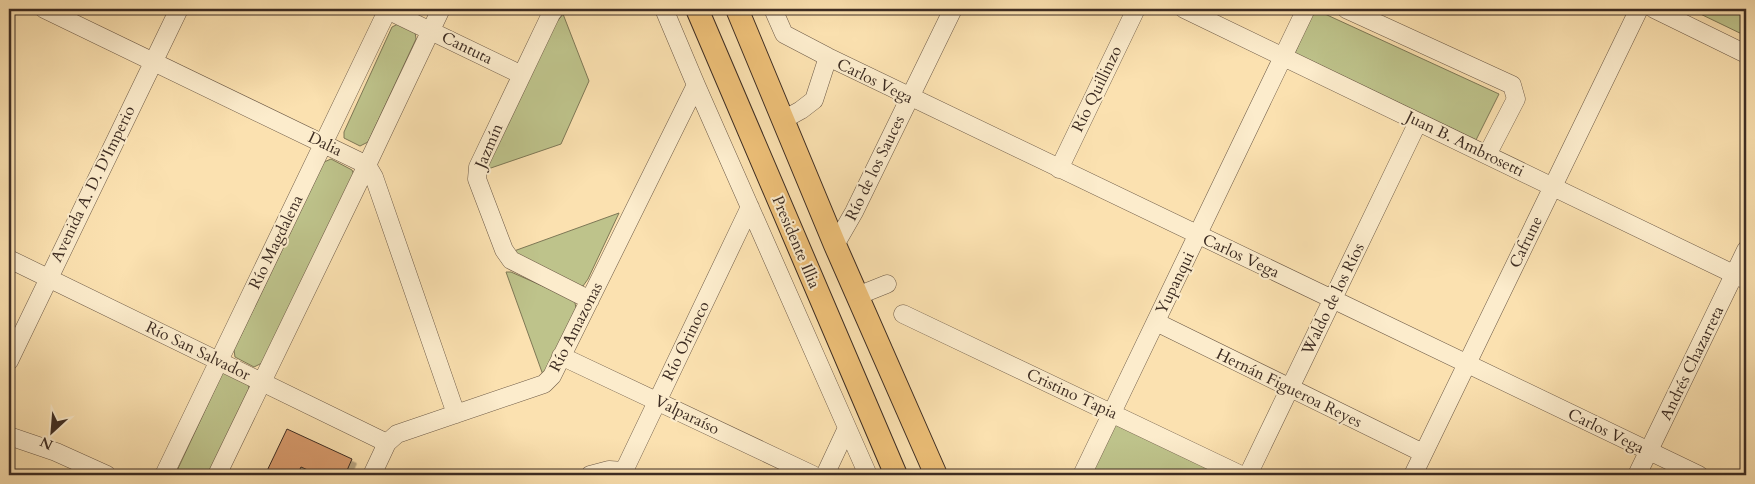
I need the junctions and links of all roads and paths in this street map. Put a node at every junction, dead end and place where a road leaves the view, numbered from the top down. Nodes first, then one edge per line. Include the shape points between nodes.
1 (44, 9) edge
2 (179, 9) edge
3 (387, 9) edge
4 (440, 9) edge
5 (555, 9) edge
6 (664, 9) edge
7 (697, 9) edge
8 (737, 9) edge
9 (773, 9) edge
10 (953, 9) edge
11 (1136, 9) edge
12 (1184, 9) edge
13 (1306, 9) edge
14 (1346, 9) edge
15 (1638, 9) edge
16 (1654, 9) edge
17 (430, 30) junction
18 (1746, 54) edge
19 (828, 57) junction
20 (1283, 57) junction
21 (153, 62) junction
22 (522, 75) junction
23 (696, 85) junction
24 (910, 97) junction
25 (783, 120) junction
26 (1418, 122) junction
27 (324, 143) junction
28 (1487, 155) junction
29 (367, 165) junction
30 (1059, 169) junction
31 (1552, 186) junction
32 (750, 207) junction
33 (1197, 235) junction
34 (835, 245) junction
35 (1746, 250) edge
36 (9, 259) edge
37 (1740, 277) edge
38 (48, 278) junction
39 (887, 284) dead end
40 (857, 296) junction
41 (1333, 299) junction
42 (590, 300) junction
43 (903, 314) dead end
44 (1156, 322) junction
45 (561, 356) junction
46 (9, 361) edge
47 (218, 361) junction
48 (1467, 364) junction
49 (262, 381) junction
50 (1290, 388) junction
51 (657, 400) junction
52 (1112, 413) junction
53 (456, 414) junction
54 (847, 428) junction
55 (9, 436) edge
56 (387, 444) junction
57 (1649, 451) junction
58 (1423, 453) junction
59 (623, 473) edge
60 (107, 475) edge
61 (164, 475) edge
62 (217, 475) edge
63 (372, 475) edge
64 (590, 475) edge
65 (813, 475) edge
66 (824, 475) edge
67 (868, 475) edge
68 (896, 475) edge
69 (936, 475) edge
70 (1082, 475) edge
71 (1241, 475) edge
72 (1248, 475) edge
73 (1413, 475) edge
74 (1637, 475) edge
75 (1698, 475) edge

1 - 21 street, Dalia
2 - 21 street, Avenida A. D. D'Imperio
3 - 17 street, Cantuta
3 - 27 street, Río Magdalena
4 - 17 street
5 - 22 street, Jazmín
6 - 23 street
7 - 68 main road, Presidente Illia
8 - 25 main road
9 - 19 street, Carlos Vega via 784,34
10 - 24 street, Río de los Sauces
11 - 30 street, Río Quillinzo
12 - 20 street, Juan B. Ambrosetti
13 - 20 street, Yupanqui
14 - 28 street via 1512,85 1516,98
15 - 31 street, Cafrune
16 - 18 street
17 - 22 street, Cantuta
17 - 29 street
19 - 24 street, Carlos Vega
19 - 25 street via 814,100
20 - 26 street, Juan B. Ambrosetti
20 - 33 street, Yupanqui
21 - 27 street, Dalia
21 - 38 street, Avenida A. D. D'Imperio
22 - 42 street, Jazmín via 478,167 476,179 511,260
23 - 32 street
23 - 42 street, Río Amazonas
24 - 30 street, Carlos Vega
24 - 34 street, Río de los Sauces
25 - 34 main road
26 - 28 street, Juan B. Ambrosetti
26 - 41 street, Waldo de los Ríos
27 - 29 street, Dalia
27 - 47 street, Río Magdalena
28 - 31 street, Juan B. Ambrosetti
29 - 49 street
29 - 53 street via 374,176
30 - 33 street, Carlos Vega
31 - 37 street, Juan B. Ambrosetti
31 - 48 street, Cafrune
32 - 51 street, Río Orinoco
32 - 54 street
33 - 41 street, Carlos Vega
33 - 44 street, Yupanqui
34 - 40 main road
35 - 37 street, Andrés Chazarreta
36 - 38 street, Río San Salvador
37 - 57 street, Andrés Chazarreta
38 - 46 street, Avenida A. D. D'Imperio
38 - 47 street, Río San Salvador
39 - 40 street
40 - 69 main road
41 - 48 street, Carlos Vega
41 - 50 street, Waldo de los Ríos
42 - 45 street, Río Amazonas
43 - 52 street, Cristino Tapia
44 - 50 street, Hernán Figueroa Reyes
44 - 52 street, Yupanqui
45 - 51 street, Valparaíso
45 - 53 street, Río Amazonas via 552,376 544,384
47 - 49 street, Río San Salvador
47 - 61 street, Río Magdalena
48 - 57 street, Carlos Vega
48 - 58 street, Cafrune
49 - 56 street, Río San Salvador
49 - 62 street
50 - 58 street, Hernán Figueroa Reyes
50 - 72 street, Waldo de los Ríos
51 - 59 street, Río Orinoco
51 - 65 street, Valparaíso
52 - 70 street, Yupanqui
52 - 71 street, Cristino Tapia
53 - 56 street, Río Amazonas via 397,434
54 - 66 street
54 - 67 street
55 - 60 street via 56,452
56 - 63 street
57 - 74 street, Andrés Chazarreta
57 - 75 street, Carlos Vega
58 - 73 street, Cafrune
59 - 64 street via 608,470

